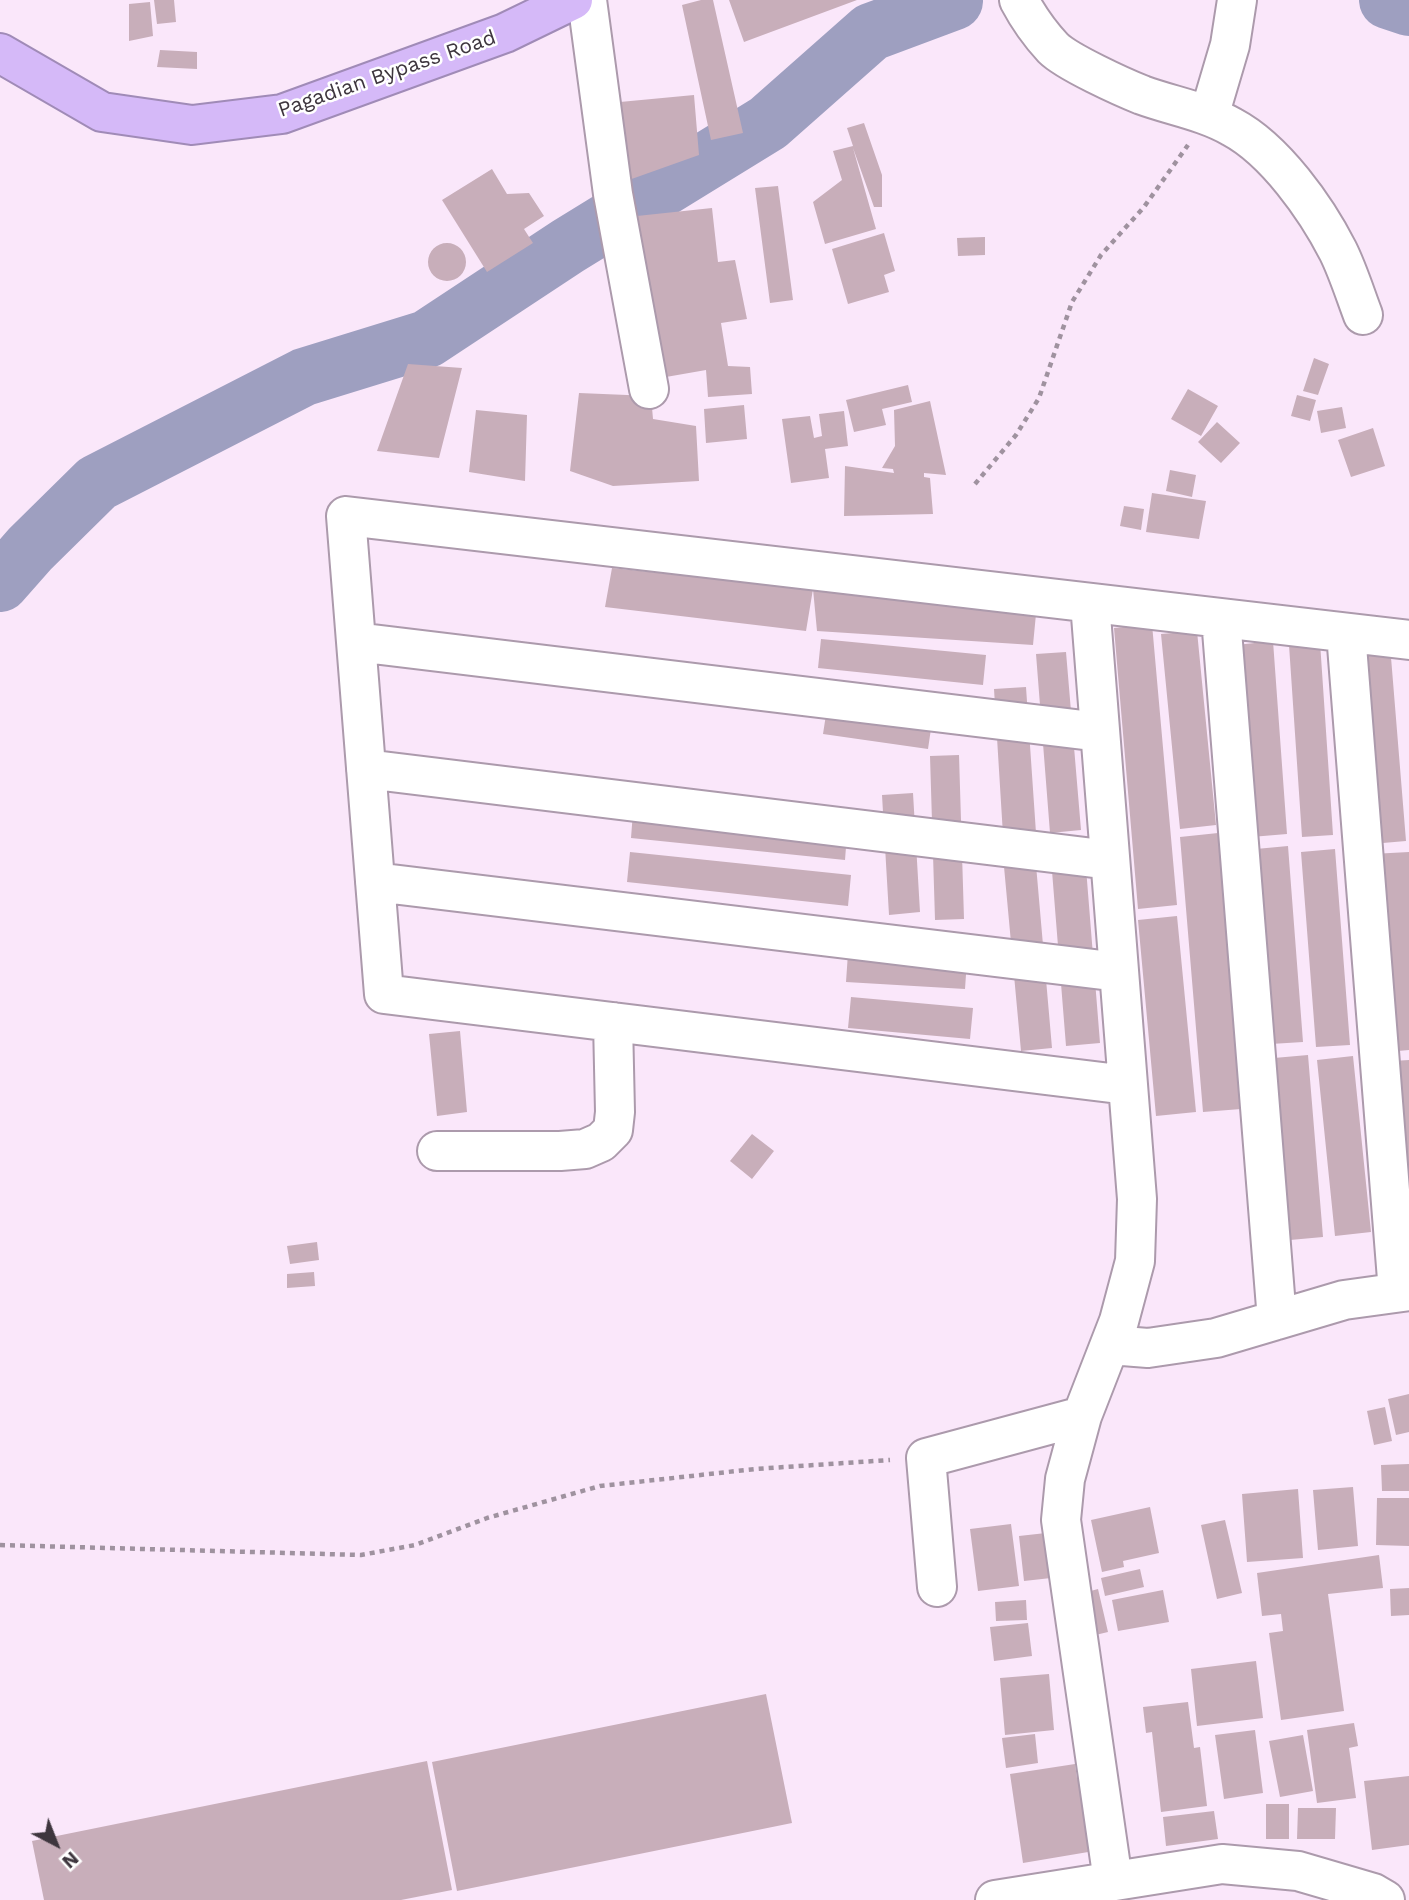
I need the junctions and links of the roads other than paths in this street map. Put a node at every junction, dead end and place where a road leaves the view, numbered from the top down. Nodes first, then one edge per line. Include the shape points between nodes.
1 (1019, 0) edge
2 (1237, 0) edge
3 (566, 2) edge
4 (0, 53) edge
5 (1209, 116) junction
6 (1363, 315) dead end
7 (649, 388) dead end
8 (1090, 603) junction
9 (1222, 618) junction
10 (1346, 632) junction
11 (1409, 640) edge
12 (356, 642) junction
13 (1100, 732) junction
14 (366, 769) junction
15 (1110, 860) junction
16 (375, 881) junction
17 (1119, 972) junction
18 (614, 1022) junction
19 (1127, 1085) junction
20 (438, 1151) dead end
21 (1403, 1291) edge
22 (1277, 1320) junction
23 (1110, 1345) junction
24 (1082, 1416) junction
25 (937, 1587) dead end
26 (1112, 1881) junction
27 (995, 1900) edge
28 (1385, 1900) edge

1 - 5 street via 1055,50 1142,94
2 - 5 street via 1230,45
3 - 4 highway, Pagadian Bypass Road via 505,33 282,114 192,125 102,112
3 - 7 street via 617,211
5 - 6 street via 1264,149 1310,204 1339,252
8 - 9 street
8 - 12 street via 346,516
8 - 13 street
9 - 10 street
9 - 22 street
10 - 11 street
10 - 21 street
12 - 13 street
12 - 14 street
13 - 15 street
14 - 15 street
14 - 16 street
15 - 17 street
16 - 17 street
16 - 18 street via 384,994
17 - 19 street
18 - 19 street
18 - 20 street via 615,1112 613,1130 601,1143 561,1151
19 - 23 street via 1137,1199 1135,1261
21 - 22 street via 1344,1300
22 - 23 street via 1216,1338 1148,1348
23 - 24 street
24 - 25 street via 926,1458
24 - 26 street via 1065,1479 1061,1520
26 - 27 street
26 - 28 street via 1222,1864 1298,1871

